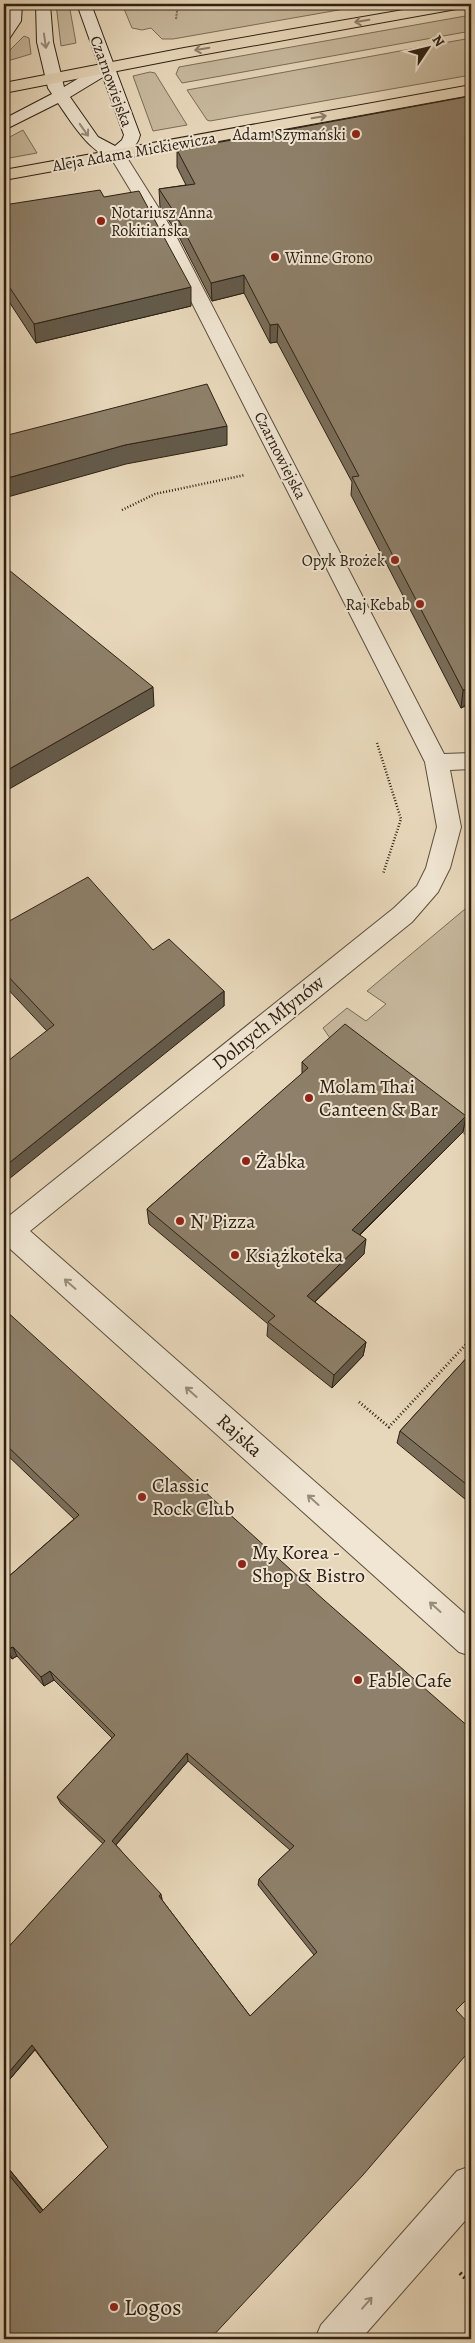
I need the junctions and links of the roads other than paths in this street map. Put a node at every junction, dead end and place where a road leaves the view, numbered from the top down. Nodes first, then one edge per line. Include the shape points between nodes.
1 (15, 4) edge
2 (43, 4) edge
3 (84, 4) edge
4 (462, 4) edge
5 (4, 36) edge
6 (108, 68) junction
7 (52, 79) junction
8 (4, 88) edge
9 (471, 90) edge
10 (60, 96) junction
11 (4, 125) edge
12 (116, 153) junction
13 (4, 175) edge
14 (471, 761) edge
15 (437, 762) junction
16 (7, 1233) edge
17 (471, 1640) edge
18 (471, 2186) edge
19 (335, 2339) edge

1 - 5 street via 13,21
2 -> 7 street, Czarnowiejska via 45,42
3 - 6 street, Czarnowiejska
4 -> 6 main road
6 - 7 main road
6 - 10 street
6 - 12 street, Czarnowiejska via 132,134 130,142
7 - 8 main road
7 - 10 street, Czarnowiejska
12 -> 9 main road, Aleja Adama Mickiewicza
10 - 11 street
10 -> 12 street, Czarnowiejska via 92,140
12 - 13 main road, Aleja Adama Mickiewicza
12 - 15 street, Czarnowiejska via 176,251
14 - 15 street
15 - 16 street, Dolnych Młynów via 449,827 438,868 426,892 403,915
17 -> 16 street, Rajska
19 -> 18 street

